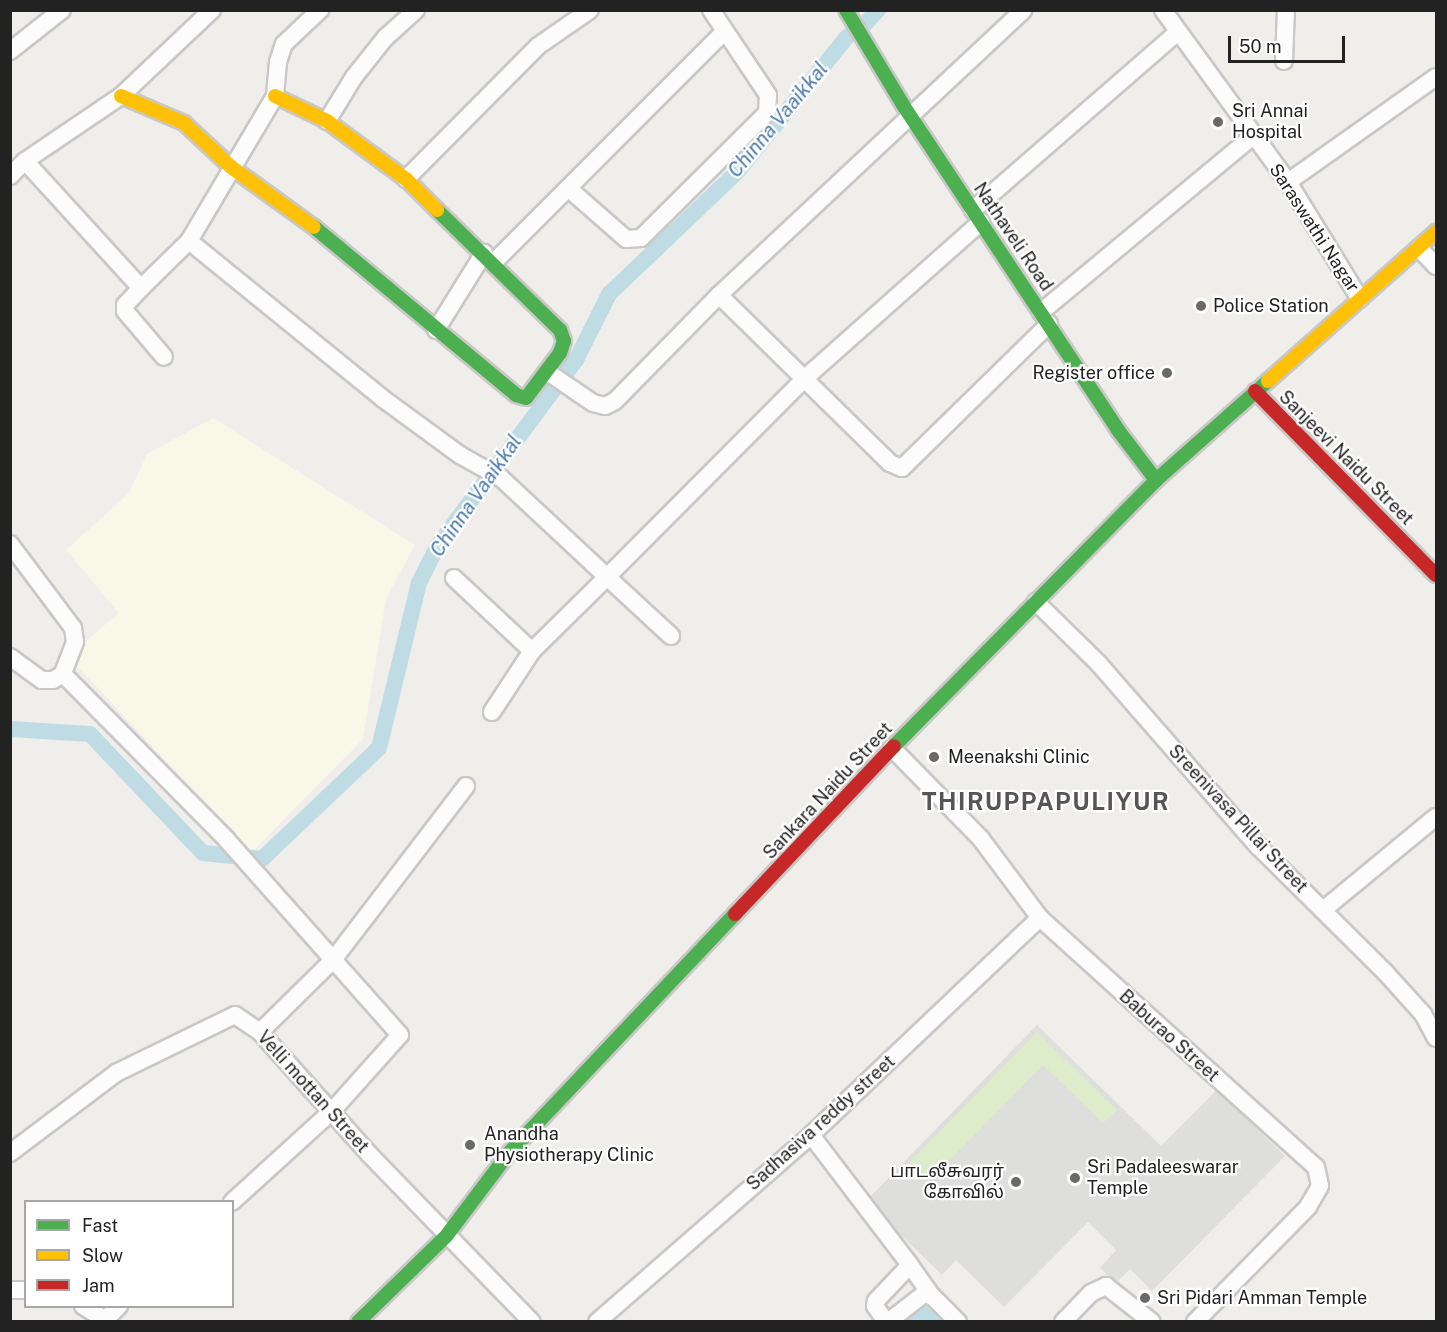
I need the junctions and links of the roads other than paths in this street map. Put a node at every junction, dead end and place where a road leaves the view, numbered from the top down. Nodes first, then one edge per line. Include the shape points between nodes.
1 (62, 10) edge
2 (212, 10) edge
3 (320, 10) edge
4 (416, 10) edge
5 (590, 10) edge
6 (711, 10) edge
7 (1024, 10) edge
8 (1163, 10) edge
9 (1286, 10) edge
10 (848, 13) edge
11 (724, 32) junction
12 (1178, 32) junction
13 (10, 51) edge
14 (1284, 61) dead end
15 (1437, 76) edge
16 (121, 96) junction
17 (275, 96) junction
18 (910, 114) junction
19 (327, 121) junction
20 (1252, 136) junction
21 (25, 161) junction
22 (231, 167) junction
23 (10, 176) edge
24 (406, 179) junction
25 (1288, 182) junction
26 (568, 188) junction
27 (977, 216) junction
28 (1437, 232) edge
29 (189, 241) junction
30 (1419, 248) junction
31 (489, 258) junction
32 (1437, 266) edge
33 (141, 288) junction
34 (719, 295) junction
35 (1359, 299) junction
36 (1045, 318) junction
37 (436, 330) junction
38 (164, 357) dead end
39 (552, 375) junction
40 (804, 379) junction
41 (1255, 391) junction
42 (1156, 480) junction
43 (10, 544) edge
44 (1437, 575) edge
45 (454, 578) dead end
46 (607, 578) junction
47 (1036, 602) junction
48 (671, 636) dead end
49 (532, 651) junction
50 (10, 657) edge
51 (63, 674) junction
52 (492, 712) dead end
53 (892, 748) junction
54 (466, 786) dead end
55 (1437, 817) edge
56 (1323, 910) junction
57 (1040, 918) junction
58 (333, 960) junction
59 (260, 1032) junction
60 (1437, 1038) edge
61 (332, 1111) junction
62 (811, 1135) junction
63 (10, 1153) edge
64 (234, 1200) edge
65 (447, 1235) junction
66 (910, 1265) junction
67 (932, 1296) junction
68 (86, 1308) edge
69 (117, 1308) edge
70 (105, 1321) edge
71 (358, 1322) edge
72 (532, 1322) edge
73 (597, 1322) edge
74 (887, 1322) edge
75 (958, 1322) edge
76 (1063, 1322) edge
77 (1152, 1322) edge
78 (1196, 1322) edge

1 - 13 street
2 - 16 street
3 - 17 street via 284,44
4 - 19 street via 385,38 354,77
5 - 24 street via 538,46
6 - 11 street
7 - 18 street
8 - 12 street, Saraswathi Nagar
9 - 14 street
10 - 18 main road, Nathaveli Road
11 - 26 street
11 - 26 street via 768,95 770,105 742,138 641,238 626,239
12 - 20 street, Saraswathi Nagar via 1227,95
12 - 27 street
15 - 25 street
16 - 21 street
16 - 22 main road via 184,123
17 - 19 main road
17 - 22 street
18 - 27 main road, Nathaveli Road
18 - 34 street
19 - 24 main road
20 - 25 street, Saraswathi Nagar
20 - 36 street
21 - 23 street
21 - 33 street
22 - 29 street
22 - 37 main road via 339,244
24 - 31 main road
25 - 35 street, Saraswathi Nagar
26 - 31 street
27 - 36 main road, Nathaveli Road
27 - 40 street
28 - 30 main road, Sankara Naidu Street
29 - 33 street
29 - 46 street via 382,398 501,478
30 - 32 street
30 - 35 main road, Sankara Naidu Street
31 - 37 street
31 - 39 main road via 563,335
33 - 38 street via 125,305 125,312
34 - 39 street via 615,401 605,406 593,403
34 - 40 street
35 - 41 main road, Sankara Naidu Street
36 - 40 street via 902,468 890,463
36 - 42 main road, Nathaveli Road via 1118,430
37 - 39 main road via 521,398 531,395
40 - 46 street
41 - 42 main road, Sankara Naidu Street
41 - 44 main road, Sanjeevi Naidu Street
42 - 47 main road, Sankara Naidu Street
43 - 51 street via 73,628 75,642
45 - 49 street
46 - 48 street
46 - 49 street
47 - 53 main road, Sankara Naidu Street
47 - 56 street, Sreenivasa Pillai Street via 1099,664 1207,790
49 - 52 street
50 - 51 street via 42,680 53,680
51 - 58 street via 226,839
53 - 57 street, Baburao Street via 981,839
53 - 65 main road, Sankara Naidu Street via 508,1154
54 - 58 street
55 - 56 street
56 - 60 street, Sreenivasa Pillai Street via 1423,1014
57 - 62 street, Sadhasiva reddy street
57 - 78 street, Baburao Street via 1316,1167 1320,1186 1308,1207
58 - 59 street
58 - 61 street via 400,1035
59 - 61 street, Velli mottan Street
59 - 63 street, Velli mottan Street via 235,1015 117,1073
61 - 64 street
61 - 65 street, Velli mottan Street
62 - 66 street
62 - 73 street, Sadhasiva reddy street
65 - 71 main road, Sankara Naidu Street
65 - 72 street, Velli mottan Street
66 - 67 street
66 - 74 street via 876,1301 875,1306
67 - 74 street via 916,1298
67 - 75 street
68 - 70 street
69 - 70 street
76 - 77 street via 1091,1293 1106,1286

